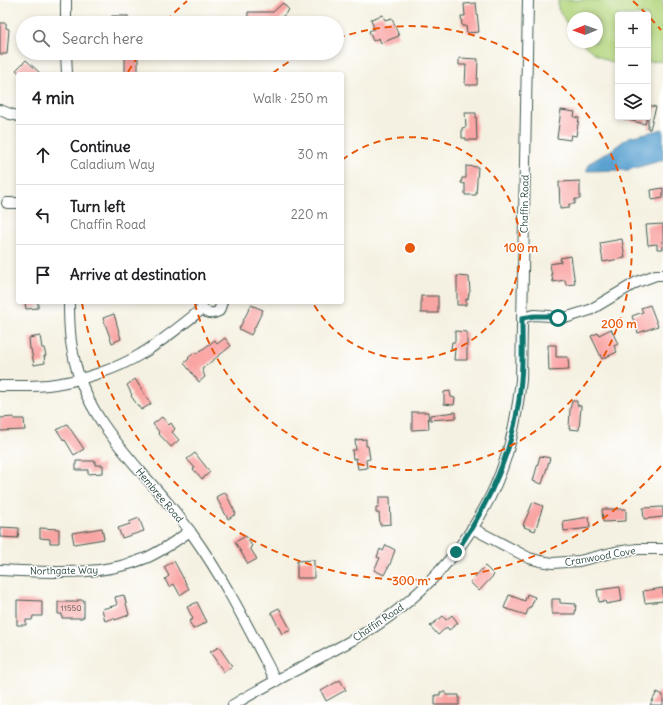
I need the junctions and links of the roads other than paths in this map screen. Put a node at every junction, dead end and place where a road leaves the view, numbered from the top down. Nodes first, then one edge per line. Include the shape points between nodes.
1 (66, 0) edge
2 (528, 0) edge
3 (66, 16) edge
4 (66, 60) edge
5 (66, 72) edge
6 (0, 110) edge
7 (16, 116) edge
8 (7, 203) dead end
9 (16, 203) edge
10 (663, 275) edge
11 (69, 304) edge
12 (222, 304) edge
13 (201, 306) edge
14 (522, 318) junction
15 (80, 379) junction
16 (0, 386) edge
17 (472, 528) junction
18 (190, 531) junction
19 (663, 549) edge
20 (0, 570) edge
21 (276, 681) junction
22 (235, 704) edge

1 - 3 street
2 - 14 street, Chaffin Road
4 - 5 street
6 - 7 street
8 - 9 street
10 - 14 street via 656,275 634,284 590,310 568,317 535,322
11 - 15 street, Hembree Road via 69,327
12 - 13 street via 216,313 208,313
13 - 15 street via 160,342 140,355 114,368
14 - 17 street, Chaffin Road via 521,380 516,420 506,458 491,495
15 - 16 street via 37,386
15 - 18 street, Hembree Road via 90,405 106,430
17 - 19 street, Cranwood Cove via 529,558 553,563 579,561 638,549
17 - 21 street, Chaffin Road via 437,574 396,612 363,634
18 - 20 street, Northgate Way via 166,548 123,566 84,571
18 - 21 street, Hembree Road via 225,584
21 - 22 street, Chaffin Road

